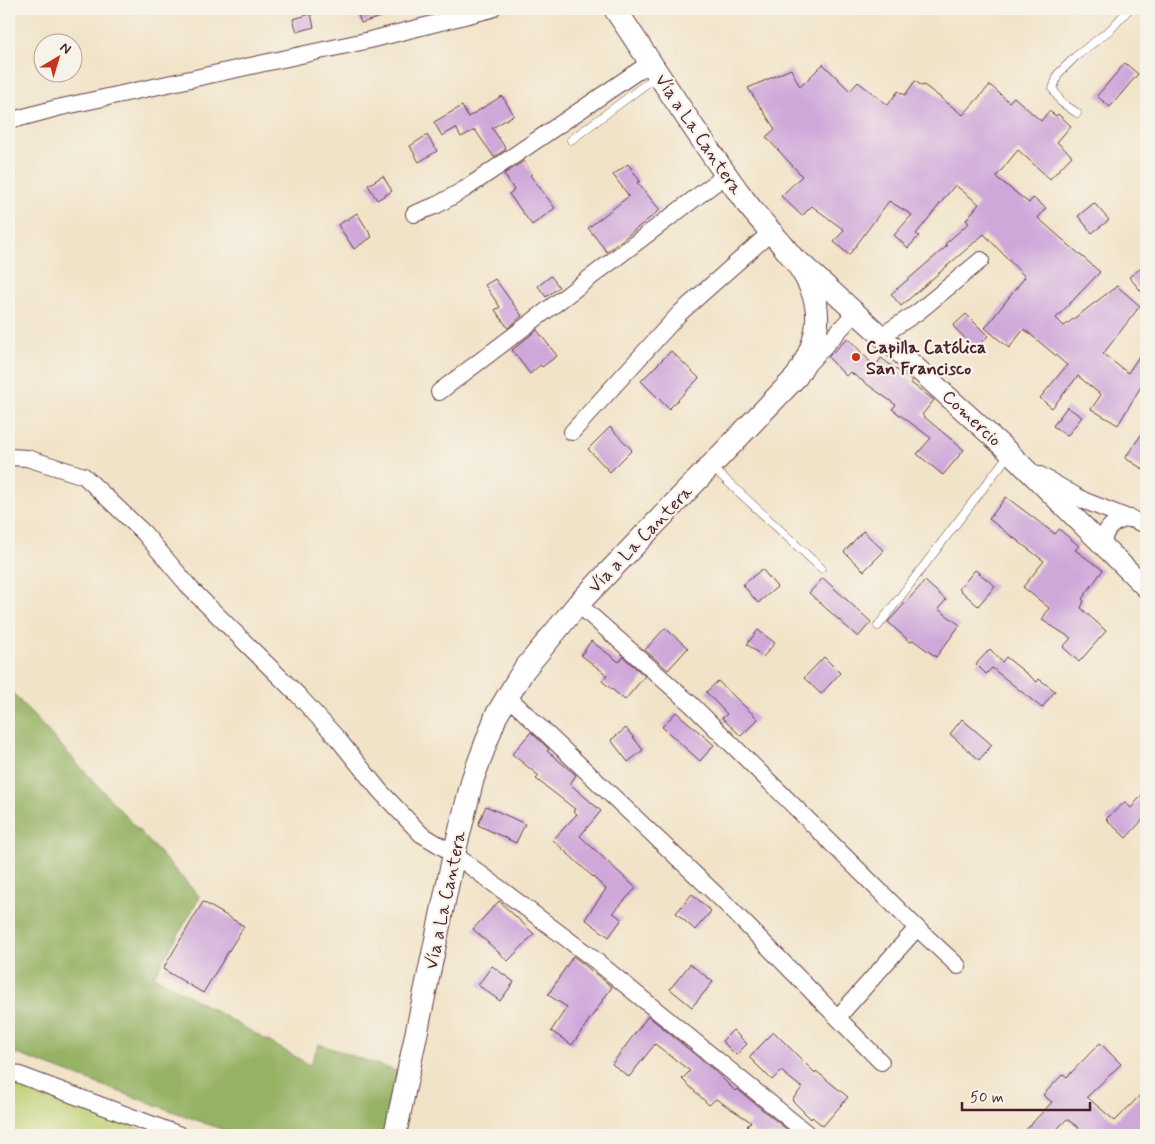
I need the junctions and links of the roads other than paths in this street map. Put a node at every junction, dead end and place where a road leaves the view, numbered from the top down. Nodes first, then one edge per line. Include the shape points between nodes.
1 (492, 9) edge
2 (615, 9) edge
3 (1129, 9) edge
4 (655, 68) junction
5 (1077, 113) dead end
6 (9, 121) edge
7 (570, 140) dead end
8 (727, 174) junction
9 (414, 214) dead end
10 (770, 233) junction
11 (982, 260) dead end
12 (855, 313) junction
13 (881, 336) junction
14 (797, 376) junction
15 (439, 392) dead end
16 (572, 432) dead end
17 (1010, 453) junction
18 (9, 457) edge
19 (711, 467) junction
20 (1131, 518) junction
21 (1146, 524) edge
22 (1102, 546) junction
23 (820, 568) dead end
24 (1146, 588) edge
25 (578, 604) junction
26 (878, 626) dead end
27 (507, 696) junction
28 (454, 854) junction
29 (917, 928) junction
30 (958, 966) dead end
31 (838, 1017) junction
32 (881, 1062) dead end
33 (9, 1071) edge
34 (180, 1135) edge
35 (395, 1135) edge
36 (810, 1135) edge

1 - 6 street via 370,40
2 - 4 main road, Vía a La Cantera
3 - 5 lane via 1058,74 1053,88 1061,102
4 - 7 lane
4 - 8 main road, Vía a La Cantera
4 - 9 street via 465,189
8 - 10 main road, Vía a La Cantera
8 - 15 street
10 - 12 street, Comercio
10 - 14 main road, Vía a La Cantera via 804,274 815,302 817,316 813,343
10 - 16 street via 680,313
11 - 13 street via 918,312
12 - 13 street, Comercio
12 - 14 street
13 - 17 street, Comercio
14 - 19 main road, Vía a La Cantera
17 - 20 street via 1063,490
17 - 22 street, Comercio
17 - 26 lane
18 - 28 street via 27,458 84,476 144,533 191,588 298,696 420,834
19 - 23 lane
19 - 25 main road, Vía a La Cantera
20 - 21 street
20 - 22 street via 1111,524 1105,530
22 - 24 street, Comercio
25 - 27 main road, Vía a La Cantera
25 - 29 street via 692,705
27 - 28 main road, Vía a La Cantera via 480,757
27 - 31 street via 723,901
28 - 35 main road, Vía a La Cantera
28 - 36 street via 595,960
29 - 30 street
29 - 31 street
31 - 32 street
33 - 34 street

